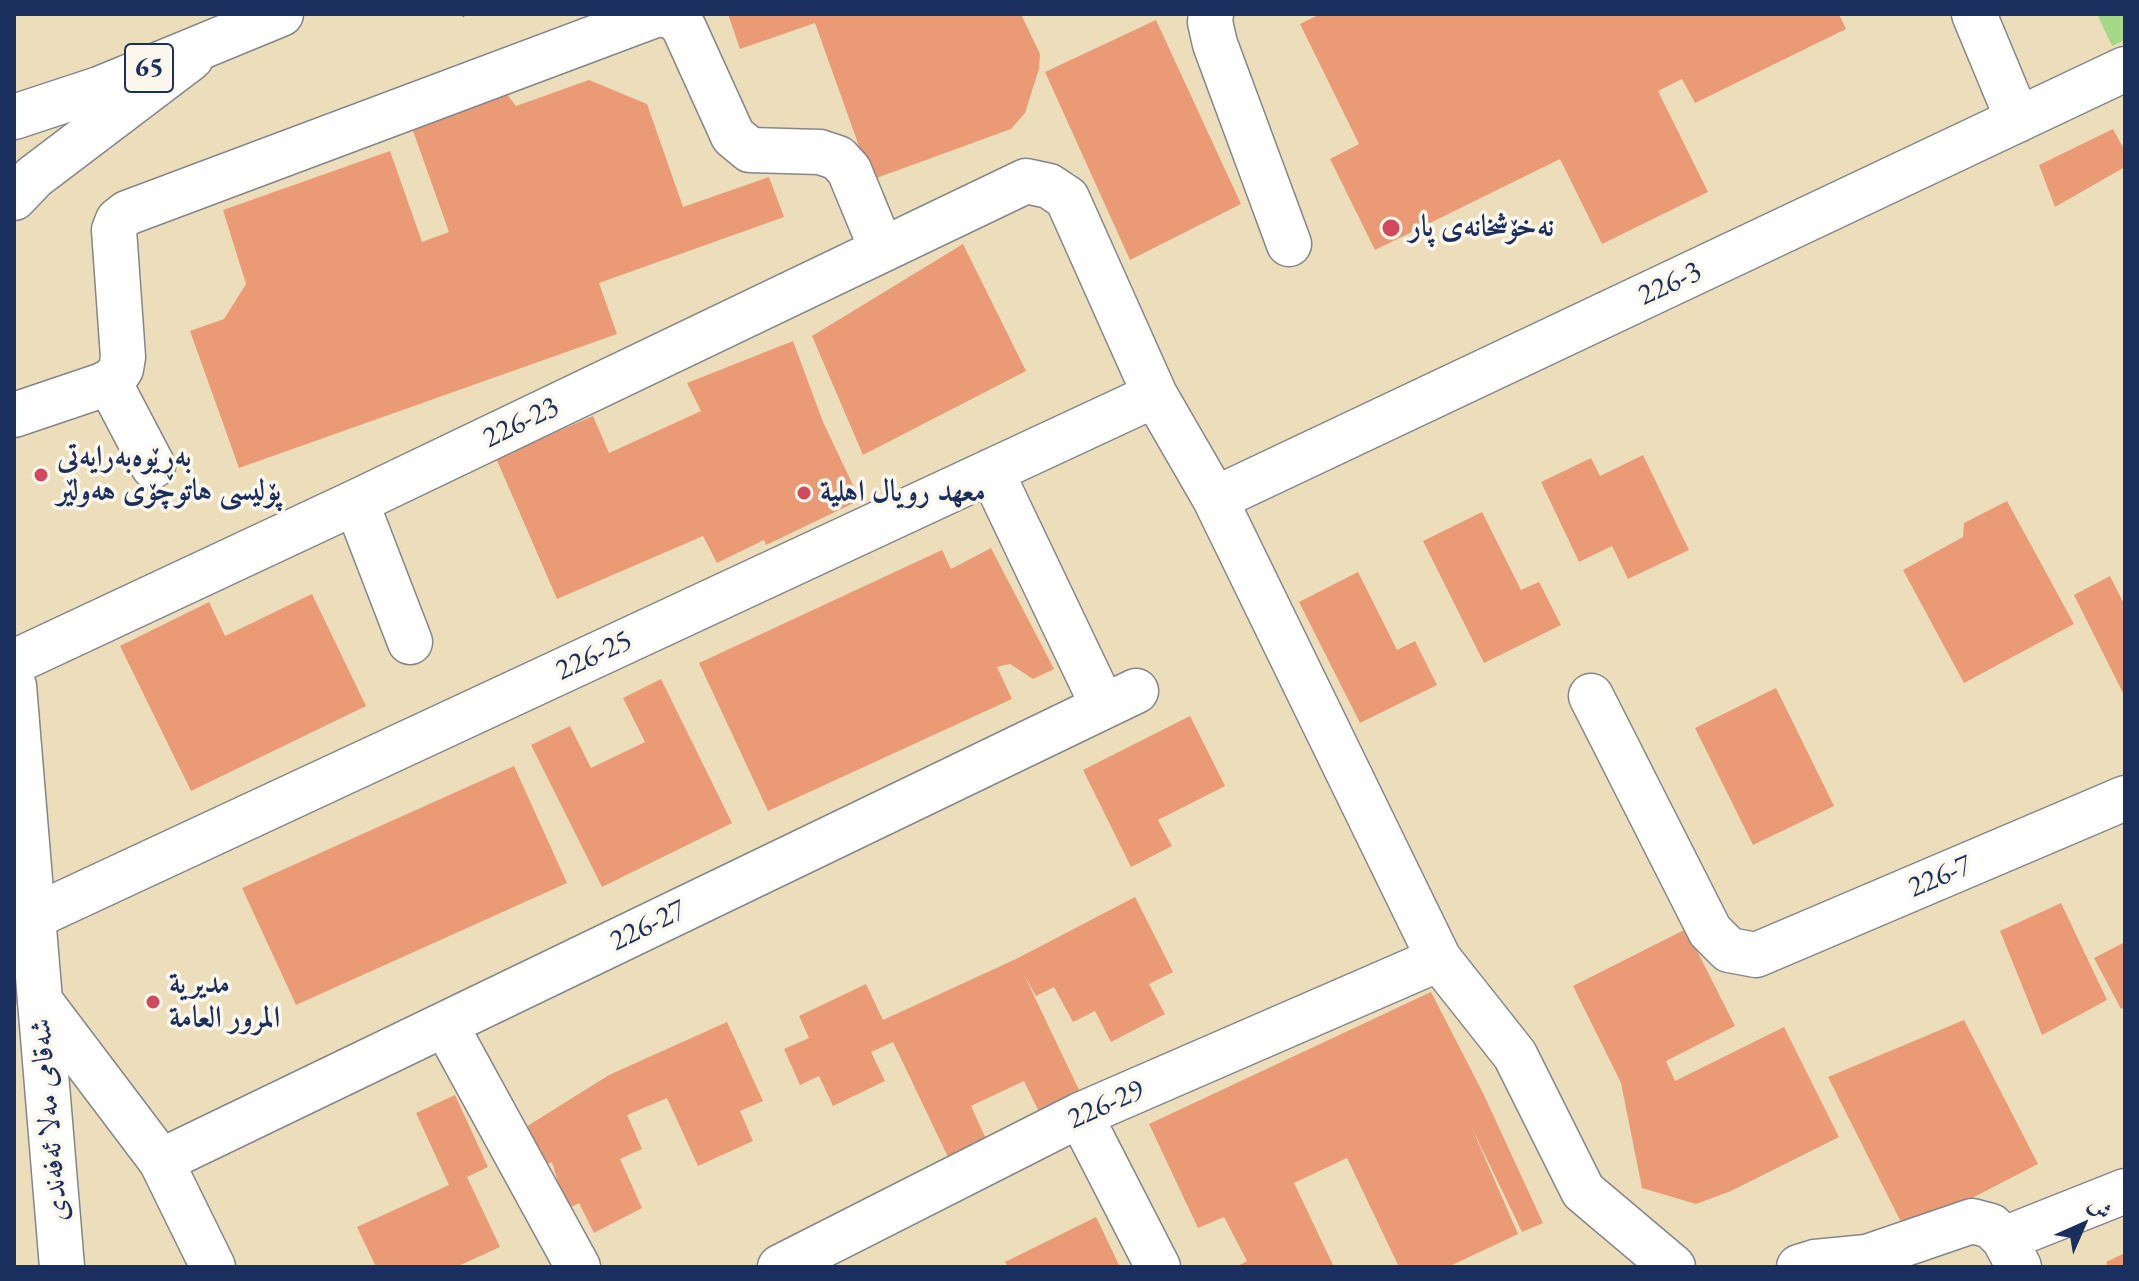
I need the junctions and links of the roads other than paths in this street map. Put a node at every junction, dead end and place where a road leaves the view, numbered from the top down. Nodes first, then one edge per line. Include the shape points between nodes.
1 (281, 14) edge
2 (659, 14) edge
3 (1974, 14) edge
4 (1203, 15) edge
5 (210, 43) junction
6 (2125, 69) edge
7 (14, 117) edge
8 (2018, 120) junction
9 (14, 198) edge
10 (1289, 244) dead end
11 (882, 250) junction
12 (109, 382) junction
13 (1155, 395) junction
14 (14, 415) edge
15 (153, 466) dead end
16 (991, 471) junction
17 (1215, 499) junction
18 (356, 502) junction
19 (410, 642) dead end
20 (14, 662) edge
21 (14, 686) edge
22 (1591, 696) dead end
23 (2125, 798) edge
24 (19, 802) edge
25 (33, 917) junction
26 (1439, 959) junction
27 (40, 1001) junction
28 (445, 1024) junction
29 (1080, 1115) junction
30 (161, 1161) junction
31 (2125, 1191) edge
32 (1998, 1242) edge
33 (62, 1267) edge
34 (213, 1267) edge
35 (578, 1267) edge
36 (780, 1267) edge
37 (1158, 1267) edge
38 (1673, 1267) edge
39 (1799, 1267) edge

1 - 5 main road, 65
2 - 11 main road via 676,18 684,28 733,136 750,150 820,152 838,158 849,170
2 - 12 main road via 123,216 114,230 123,357 121,369
3 - 8 main road
4 - 10 main road
5 - 7 main road, 65
5 - 9 main road via 34,177
6 - 8 main road, 226-3
8 - 17 main road, 226-3
11 - 13 main road, 226-23 via 1026,181 1049,186 1067,198
11 - 18 main road, 226-23
12 - 14 main road
12 - 15 main road
13 - 16 main road, 226-25
13 - 17 main road
16 - 25 main road, 226-25
16 - 28 main road, 226-27 via 1119,698
17 - 26 main road
18 - 19 main road
18 - 20 main road, 226-23
21 - 24 main road, شەقامی مەلا ئەفەندی
22 - 23 main road, 226-7 via 1710,931 1729,950 1756,955
24 - 25 main road, شەقامی مەلا ئەفەندی
25 - 27 main road, شەقامی مەلا ئەفەندی
26 - 29 main road, 226-29
26 - 38 main road via 1515,1055 1583,1191
27 - 30 main road
27 - 33 main road, شەقامی مەلا ئەفەندی
28 - 30 main road, 226-27
28 - 35 main road
29 - 36 main road, 226-29
29 - 37 main road
30 - 34 main road
31 - 32 main road
32 - 39 main road

